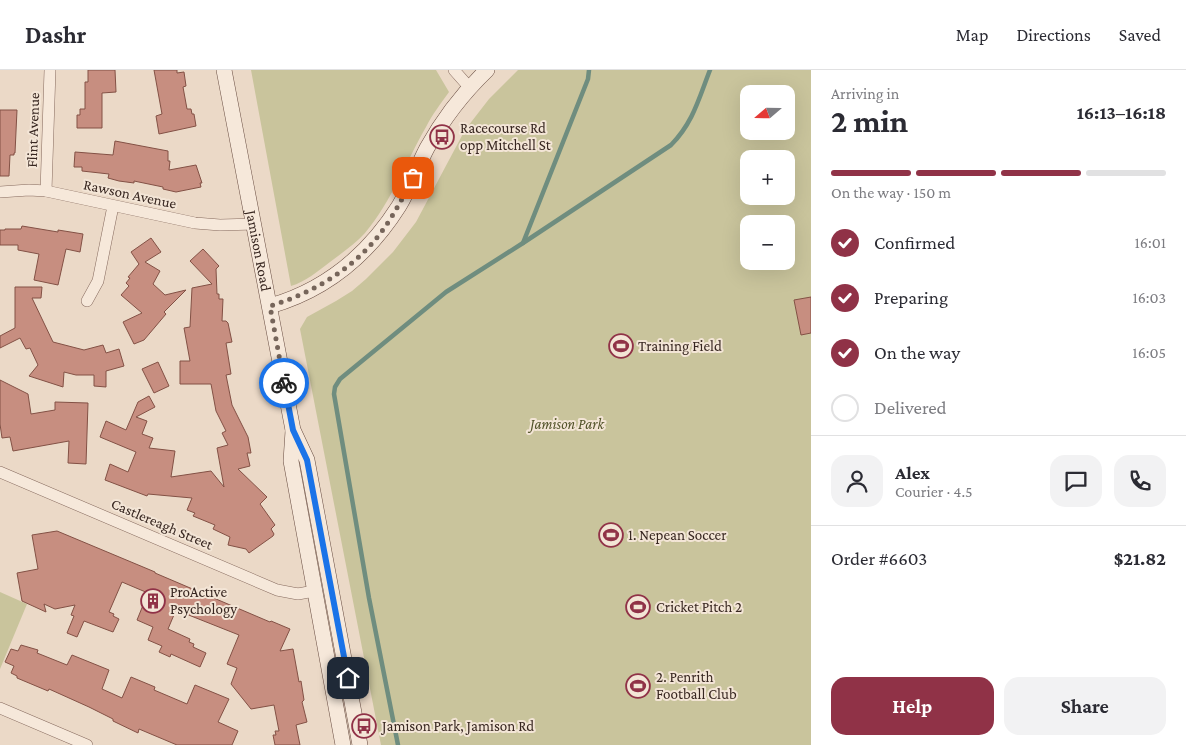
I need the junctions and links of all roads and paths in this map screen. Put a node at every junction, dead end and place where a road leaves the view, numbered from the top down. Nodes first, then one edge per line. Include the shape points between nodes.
1 (50, 70) edge
2 (224, 70) edge
3 (454, 70) edge
4 (487, 70) edge
5 (469, 87) junction
6 (46, 191) junction
7 (0, 192) edge
8 (113, 206) junction
9 (255, 224) junction
10 (87, 301) dead end
11 (270, 306) junction
12 (293, 430) junction
13 (0, 472) edge
14 (314, 591) junction
15 (0, 708) edge
16 (87, 745) edge
17 (343, 745) edge
18 (360, 745) edge

1 - 6 street, Flint Avenue
2 - 9 main road, Jamison Road
3 - 5 street
4 - 5 main road
5 - 11 main road via 434,135 400,204 376,240 316,288
6 - 7 street, Rawson Avenue
6 - 8 street, Rawson Avenue
8 - 9 street, Rawson Avenue via 194,223
8 - 10 street via 98,281
9 - 11 main road, Jamison Road
11 - 12 main road, Jamison Road
12 - 14 main road, Jamison Road via 291,461
12 - 18 main road, Jamison Road via 307,460
13 - 14 street, Castlereagh Street via 277,590 298,594
14 - 17 main road, Jamison Road
15 - 16 street

